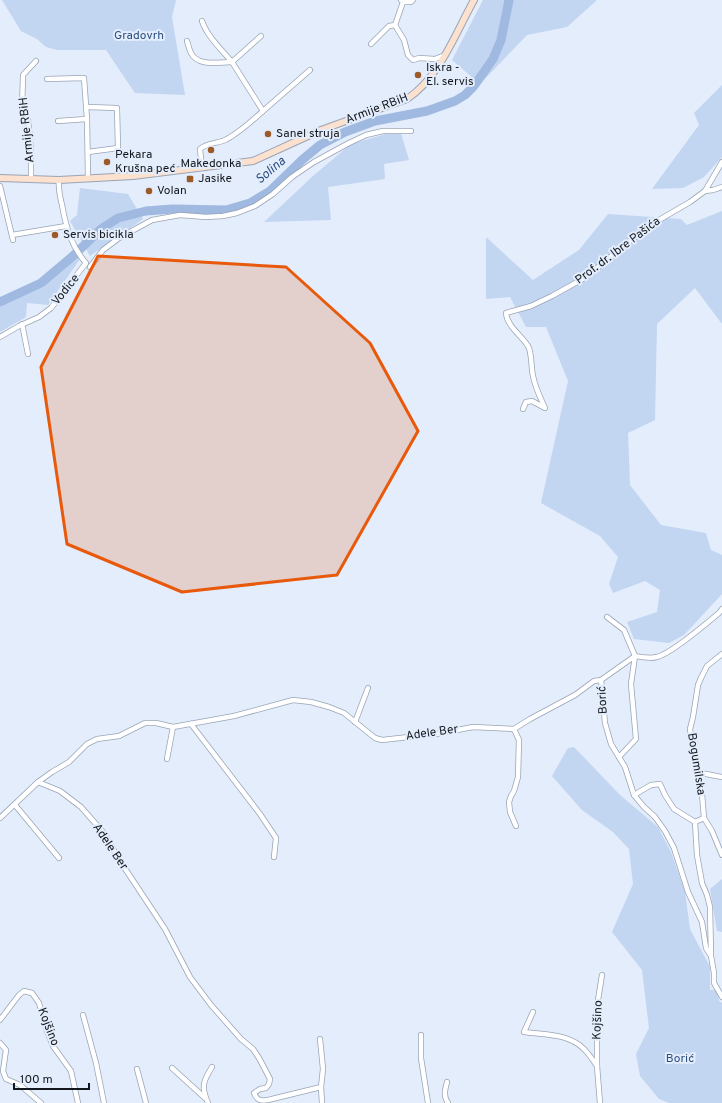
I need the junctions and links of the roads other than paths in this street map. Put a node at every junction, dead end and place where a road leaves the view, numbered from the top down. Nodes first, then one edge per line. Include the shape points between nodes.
1 (413, 0) edge
2 (474, 0) edge
3 (402, 1) edge
4 (202, 21) dead end
5 (395, 25) junction
6 (261, 36) dead end
7 (187, 41) dead end
8 (371, 44) dead end
9 (445, 54) junction
10 (36, 61) dead end
11 (232, 62) junction
12 (310, 70) dead end
13 (47, 79) dead end
14 (87, 107) junction
15 (263, 111) junction
16 (87, 119) junction
17 (58, 121) dead end
18 (411, 131) dead end
19 (88, 152) junction
20 (722, 162) edge
21 (202, 168) junction
22 (0, 178) edge
23 (88, 179) junction
24 (31, 180) junction
25 (58, 180) junction
26 (0, 186) edge
27 (722, 187) edge
28 (705, 191) junction
29 (66, 226) junction
30 (87, 264) junction
31 (22, 324) junction
32 (0, 337) edge
33 (28, 354) dead end
34 (523, 409) dead end
35 (722, 609) edge
36 (607, 616) dead end
37 (722, 654) edge
38 (635, 656) junction
39 (601, 680) junction
40 (368, 688) dead end
41 (355, 722) junction
42 (191, 724) junction
43 (173, 727) junction
44 (514, 729) junction
45 (619, 757) junction
46 (167, 759) dead end
47 (698, 773) junction
48 (722, 778) edge
49 (38, 782) junction
50 (634, 795) junction
51 (15, 805) junction
52 (0, 818) edge
53 (704, 818) junction
54 (695, 822) junction
55 (516, 826) dead end
56 (722, 855) edge
57 (274, 857) dead end
58 (59, 858) dead end
59 (711, 956) junction
60 (602, 975) dead end
61 (722, 997) edge
62 (533, 1012) dead end
63 (83, 1015) dead end
64 (0, 1020) edge
65 (421, 1035) dead end
66 (320, 1039) dead end
67 (0, 1042) edge
68 (598, 1066) junction
69 (212, 1067) dead end
70 (172, 1068) dead end
71 (137, 1069) dead end
72 (447, 1082) dead end
73 (321, 1087) junction
74 (205, 1098) junction
75 (41, 1103) edge
76 (78, 1103) edge
77 (104, 1103) edge
78 (146, 1103) edge
79 (208, 1103) edge
80 (322, 1103) edge
81 (428, 1103) edge
82 (448, 1103) edge
83 (600, 1103) edge

1 - 3 street
2 - 9 main road, Armije RBiH
3 - 5 street
4 - 11 street
5 - 8 street via 389,26
5 - 9 street via 404,40 408,55 413,60 435,58
6 - 11 street
7 - 11 street via 191,53 197,59 206,63
9 - 21 main road, Armije RBiH via 418,92 407,99 321,130 253,161
10 - 24 street, Armije RBiH via 23,75 22,111 28,120
11 - 15 street
12 - 15 street
13 - 14 street via 84,78
14 - 16 street
14 - 19 street via 117,108 118,148
15 - 21 street via 226,140 200,149
16 - 17 street
16 - 19 street
18 - 30 street, Vodice via 383,131 349,143 314,162 255,206 237,213 152,220 119,238
19 - 23 street
20 - 28 street, Prof. dr. Ibre Pašića
21 - 23 main road, Armije RBiH
22 - 24 main road, Armije RBiH
23 - 25 main road, Armije RBiH
24 - 25 main road, Armije RBiH
25 - 29 street
26 - 29 street via 13,238
27 - 28 street, Prof. dr. Ibre Pašića
28 - 34 street, Prof. dr. Ibre Pašića via 647,227 586,277 531,306 506,313 506,318 528,346 537,391 545,408 532,401 526,402
29 - 30 street via 72,244
30 - 31 street, Vodice via 51,308
31 - 32 street, Vodice
31 - 33 street
35 - 38 street via 672,649 657,657
36 - 38 street via 624,630
37 - 47 street, Bogumilska via 707,666 698,685 690,729
38 - 39 street, Borić
38 - 45 street via 631,684 636,739
39 - 44 street
39 - 45 street, Borić via 605,723 611,744
40 - 41 street
41 - 42 street, Adele Ber via 344,713 329,707 293,700 234,716
41 - 44 street, Adele Ber via 375,738 382,740 473,727
42 - 43 street, Adele Ber
42 - 57 street via 276,838
43 - 46 street
43 - 49 street, Adele Ber via 145,723 119,736 97,739 69,762
44 - 55 street via 519,740 518,777 509,802
45 - 50 street, Borić
47 - 48 street
47 - 53 street, Bogumilska
49 - 51 street, Adele Ber
49 - 73 street, Adele Ber via 60,791 81,808 103,832 165,929 190,977 211,1006 253,1049 270,1079 266,1088 254,1094 256,1098 260,1101 268,1100
50 - 54 street via 651,785 660,784 674,809
50 - 59 street, Borić via 655,817 674,848 688,892 702,922 706,948
51 - 52 street, Adele Ber
51 - 58 street
53 - 54 street
53 - 56 street, Bogumilska
54 - 59 street via 697,855 710,907
59 - 61 street, Borić via 714,983
60 - 68 street, Kojšino via 597,1006
62 - 68 street, Kojšino via 524,1032 553,1034 575,1042 584,1048
63 - 77 street
64 - 76 street, Kojšino via 19,995 24,991 32,993 39,1003 52,1046 70,1071
65 - 81 street
66 - 73 street
67 - 75 street via 6,1050 3,1071 6,1079 20,1085
68 - 83 street, Kojšino
69 - 74 street via 203,1086
70 - 74 street
71 - 78 street
72 - 82 street via 445,1099
73 - 80 street
74 - 79 street

